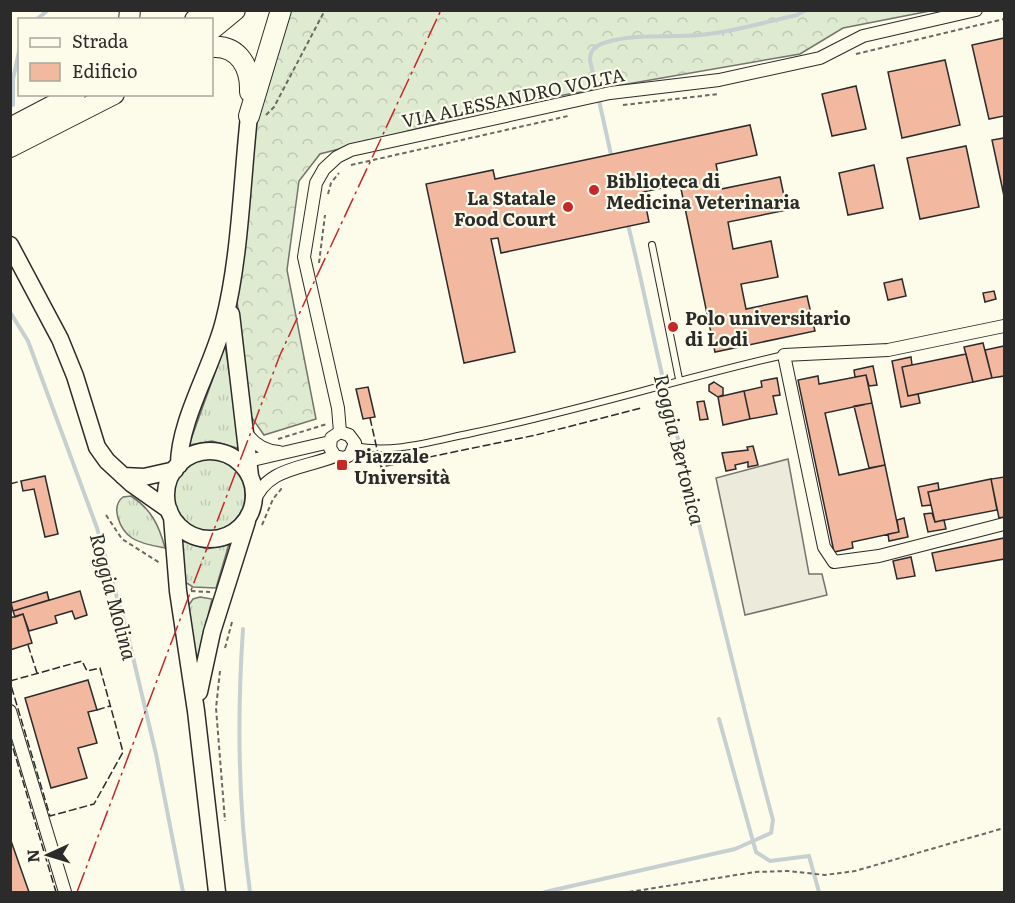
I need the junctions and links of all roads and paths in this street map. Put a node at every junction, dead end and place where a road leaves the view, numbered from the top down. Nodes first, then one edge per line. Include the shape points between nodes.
1 (235, 10) edge
2 (281, 10) edge
3 (325, 10) edge
4 (976, 10) edge
5 (213, 27) edge
6 (213, 47) edge
7 (54, 96) edge
8 (72, 96) edge
9 (110, 96) edge
10 (44, 112) junction
11 (570, 116) dead end
12 (249, 119) junction
13 (10, 128) edge
14 (10, 147) edge
15 (327, 196) dead end
16 (326, 206) dead end
17 (10, 245) edge
18 (652, 245) dead end
19 (320, 272) dead end
20 (230, 295) junction
21 (1005, 326) edge
22 (784, 355) junction
23 (676, 380) junction
24 (338, 408) junction
25 (245, 430) junction
26 (340, 432) junction
27 (330, 442) junction
28 (354, 446) junction
29 (281, 452) junction
30 (335, 456) junction
31 (244, 466) junction
32 (177, 467) junction
33 (286, 471) junction
34 (123, 477) junction
35 (171, 514) junction
36 (254, 517) junction
37 (1005, 524) edge
38 (234, 614) dead end
39 (224, 652) dead end
40 (220, 667) dead end
41 (10, 711) edge
42 (196, 711) junction
43 (225, 824) dead end
44 (1005, 828) edge
45 (65, 892) edge
46 (217, 892) edge
47 (629, 892) edge

1 - 5 highway
2 - 12 highway
3 - 12 path via 274,107 262,117
4 - 24 street, VIA ALESSANDRO VOLTA via 863,36 820,58 719,80 610,93 351,150 337,157 316,183 304,257
6 - 12 highway via 235,52 247,66 251,79
7 - 10 highway
8 - 10 highway
9 - 14 highway
10 - 13 highway
11 - 15 path via 347,166 331,183
12 - 20 main road
16 - 19 path
17 - 34 main road via 60,339 97,447
18 - 23 lane
20 - 25 main road
20 - 32 main road via 218,344 181,440
21 - 22 street via 888,350
22 - 23 lane
22 - 37 street via 824,547 834,562 879,556
23 - 28 lane via 540,418 399,448
24 - 26 street, VIA ALESSANDRO VOLTA
24 - 29 path via 330,410 327,424 278,439
25 - 29 street via 257,445
25 - 31 main road
26 - 27 street
26 - 28 street via 349,435
27 - 29 street
27 - 30 street
28 - 30 street via 350,455
29 - 31 street
30 - 33 street
31 - 32 main road via 217,452 203,452 190,456
31 - 36 main road via 254,490
32 - 34 main road via 144,477
32 - 35 main road via 167,490
33 - 36 street via 267,480 257,493
33 - 36 path via 291,482
34 - 35 main road
35 - 36 main road via 182,529 209,540 224,537
35 - 42 main road
36 - 42 main road via 212,632
38 - 39 path
40 - 43 path via 216,708
41 - 45 street
42 - 46 main road
44 - 47 path via 855,871 825,875 755,872

